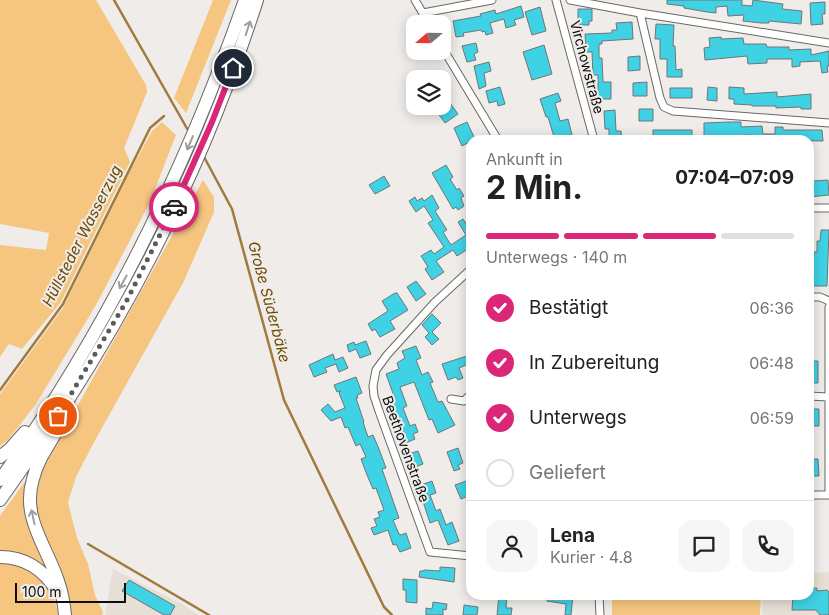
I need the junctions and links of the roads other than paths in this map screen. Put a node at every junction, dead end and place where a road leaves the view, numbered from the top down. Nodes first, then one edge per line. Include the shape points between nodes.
1 (245, 0) edge
2 (257, 0) edge
3 (415, 0) edge
4 (492, 0) edge
5 (556, 0) edge
6 (570, 0) edge
7 (423, 13) joint
8 (640, 13) junction
9 (829, 43) edge
10 (450, 60) edge
11 (207, 118) junction
12 (829, 123) edge
13 (495, 135) edge
14 (593, 135) edge
15 (183, 174) junction
16 (814, 208) edge
17 (829, 208) edge
18 (466, 274) edge
19 (814, 297) edge
20 (829, 301) edge
21 (829, 307) edge
22 (814, 396) edge
23 (828, 397) edge
24 (451, 399) dead end
25 (466, 399) edge
26 (68, 400) junction
27 (48, 409) junction
28 (0, 457) edge
29 (0, 480) edge
30 (814, 495) edge
31 (829, 495) edge
32 (0, 500) edge
33 (466, 556) edge
34 (0, 557) edge
35 (63, 600) junction
36 (599, 600) edge
37 (66, 615) edge
38 (600, 615) edge

1 - 11 highway
11 -> 2 highway via 244,39
3 - 7 street
4 - 7 street
5 - 14 street, Virchowstraße
6 - 8 street
8 - 9 street
8 - 12 street via 664,107 673,111
10 - 13 street
11 - 15 highway
15 - 26 highway via 159,239
15 -> 27 highway via 95,333
16 - 17 street
18 - 33 street, Beethovenstraße via 409,330 387,355 374,377 374,396 430,552
19 - 20 street
21 - 23 street
22 - 23 street
23 - 31 street
24 - 25 street
26 - 32 highway
35 -> 26 highway via 33,520 30,494 36,467 65,419
27 - 28 highway
27 - 29 highway
30 - 31 street
34 - 35 highway via 20,559 36,567
35 - 37 highway
36 - 38 street

